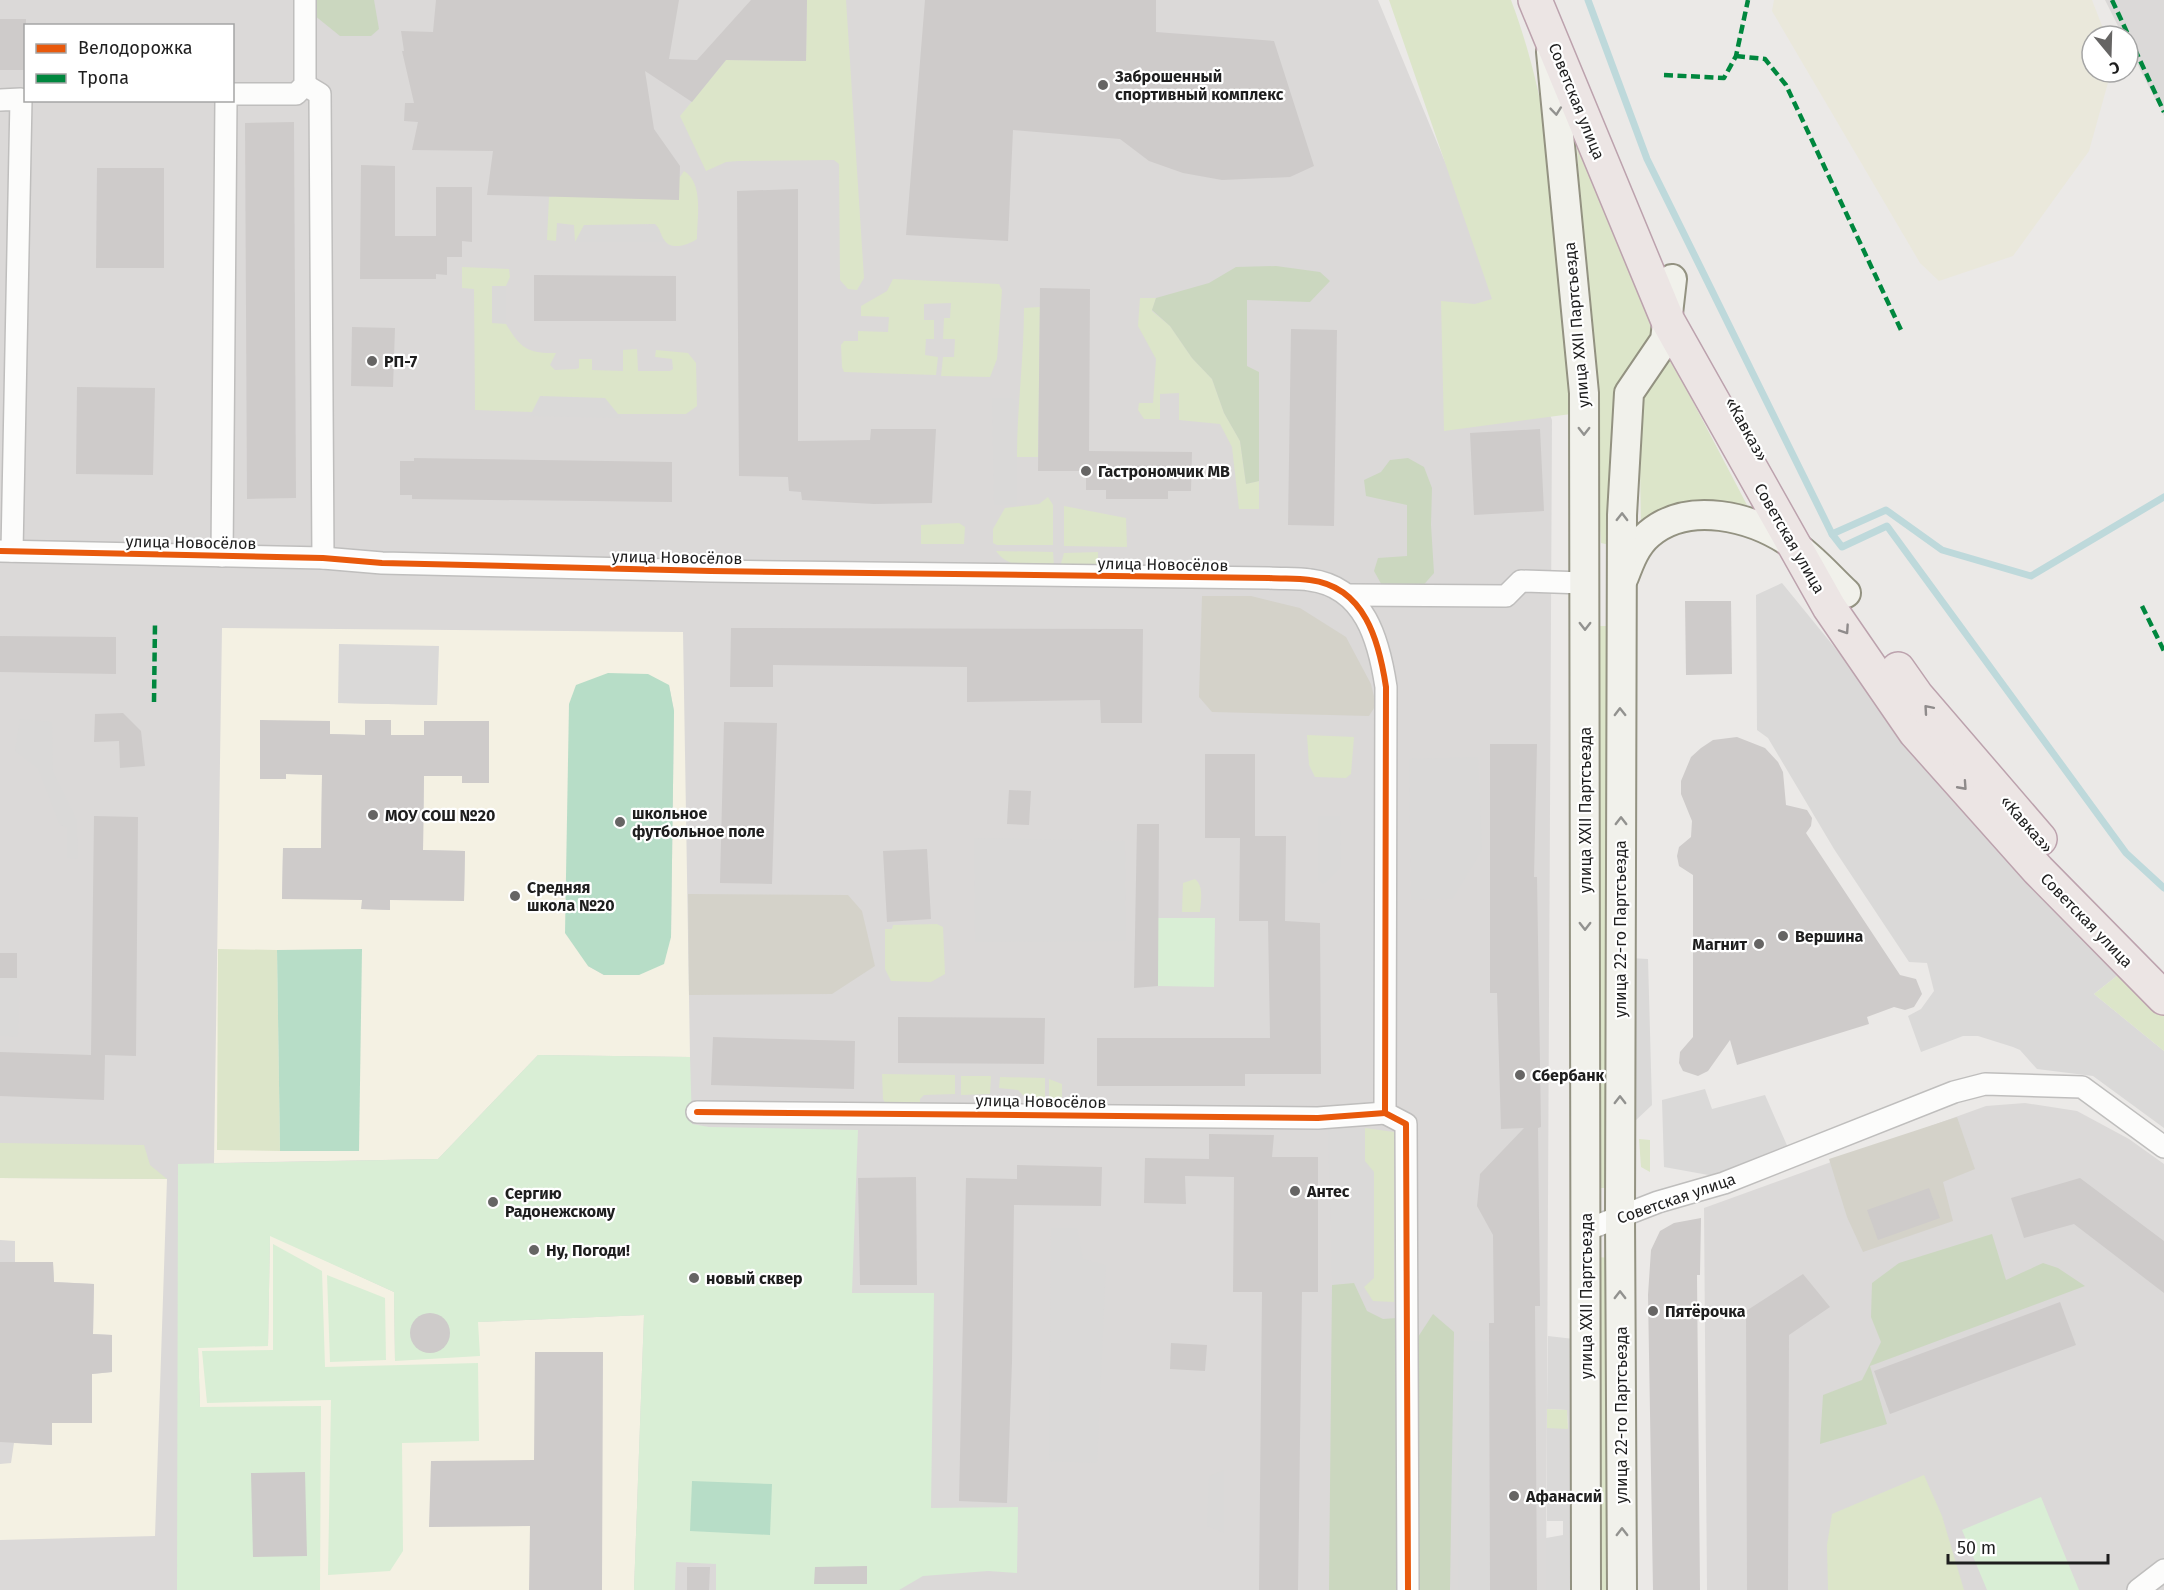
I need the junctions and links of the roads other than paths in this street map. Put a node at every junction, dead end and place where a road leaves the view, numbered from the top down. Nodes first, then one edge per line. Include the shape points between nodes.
1 (305, 0) edge
2 (1535, 0) edge
3 (1555, 0) edge
4 (1549, 32) junction
5 (305, 86) junction
6 (234, 94) edge
7 (16, 99) edge
8 (226, 102) edge
9 (1672, 279) junction
10 (1668, 321) junction
11 (1793, 544) junction
12 (6, 551) edge
13 (222, 556) junction
14 (322, 558) junction
15 (1622, 582) junction
16 (1584, 583) junction
17 (1846, 593) junction
18 (1350, 595) junction
19 (2164, 970) edge
20 (2164, 998) edge
21 (697, 1112) dead end
22 (1385, 1113) junction
23 (2164, 1148) edge
24 (1620, 1217) junction
25 (1586, 1230) junction
26 (2164, 1570) edge
27 (1408, 1590) edge
28 (1586, 1590) edge
29 (1622, 1590) edge
30 (2138, 1590) edge

1 - 5 street
2 - 4 highway, Советская улица
3 - 9 highway, «Кавказ»
4 - 10 highway, Советская улица
4 -> 16 main road, улица XXII Партсъезда via 1584,393
5 - 6 street via 296,94
5 - 14 street via 320,94
7 - 12 street
8 - 13 street
9 - 10 main road, улица 22-го Партсъезда
9 - 17 highway, «Кавказ» via 1690,327 1813,545
10 - 11 highway, Советская улица
15 -> 10 main road, улица 22-го Партсъезда via 1629,393 1661,347
11 - 15 main road via 1757,525 1724,516 1685,515 1650,533 1634,553
11 - 17 main road
11 -> 20 highway, Советская улица via 1829,607 1915,732 2038,870
12 - 13 street, улица Новосёлов
13 - 14 street, улица Новосёлов
14 - 18 street, улица Новосёлов via 382,564 711,571 1269,578 1311,580
15 - 16 main road
24 -> 15 main road, улица 22-го Партсъезда
16 - 18 street via 1521,581 1506,596
16 -> 25 main road, улица XXII Партсъезда
19 -> 17 highway, «Кавказ» via 2080,886 1917,696
18 - 22 street via 1368,620 1378,645 1386,687
21 - 22 street, улица Новосёлов via 1306,1118
22 - 27 street via 1406,1124
23 - 24 street, Советская улица via 2082,1087 1985,1084 1954,1092 1725,1183
24 - 25 street, Советская улица
29 -> 24 main road, улица 22-го Партсъезда
25 - 28 main road, улица XXII Партсъезда
26 - 30 street

